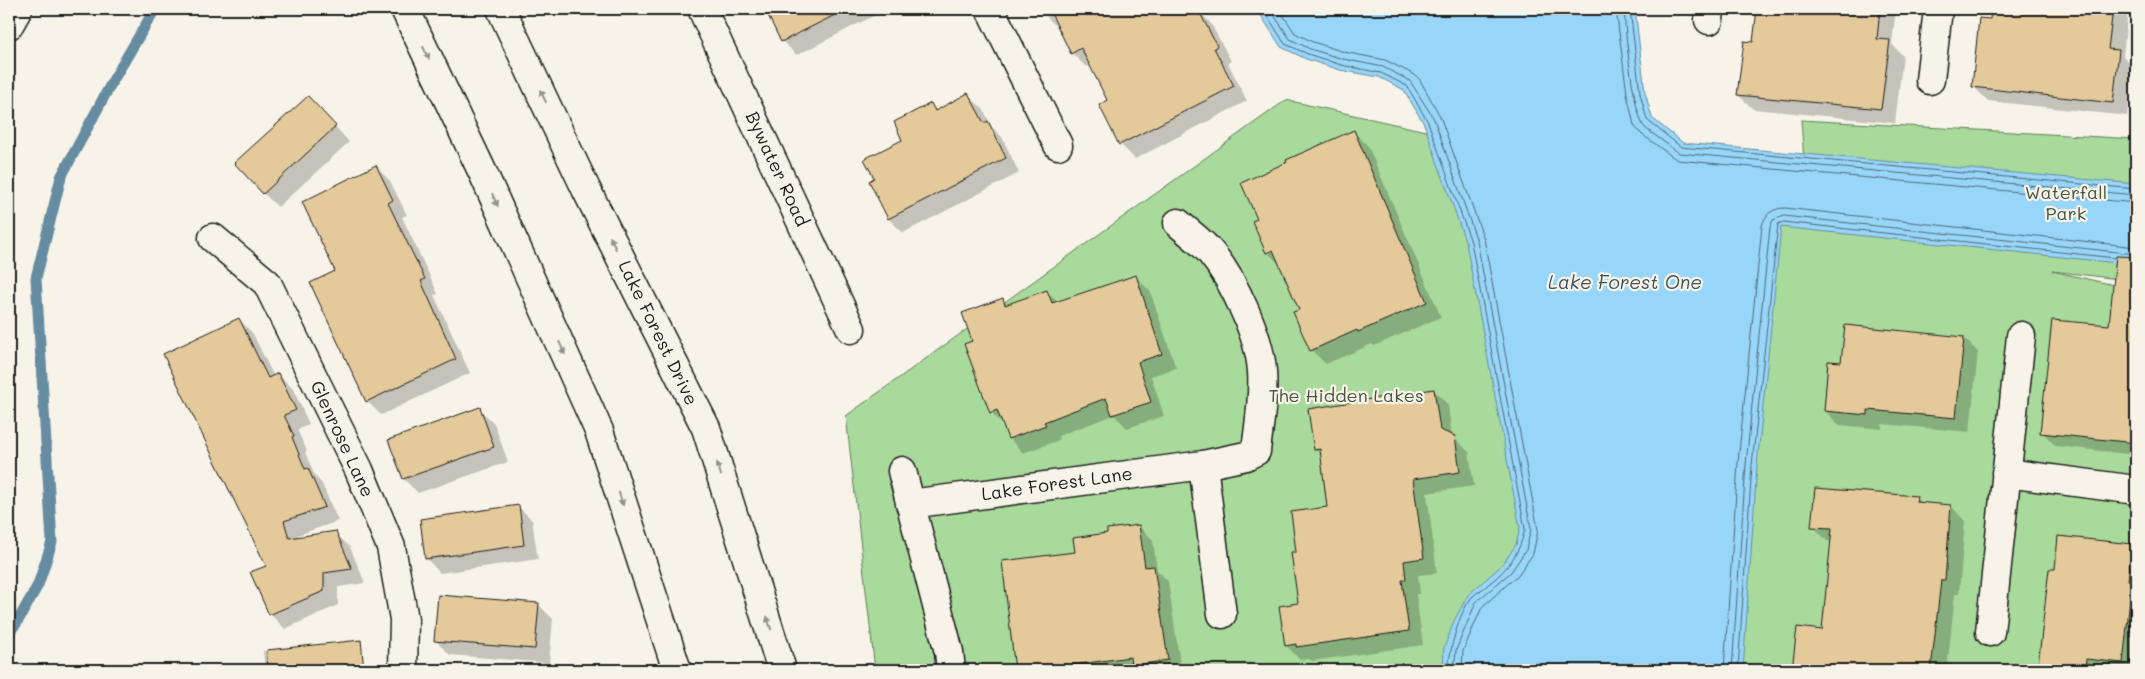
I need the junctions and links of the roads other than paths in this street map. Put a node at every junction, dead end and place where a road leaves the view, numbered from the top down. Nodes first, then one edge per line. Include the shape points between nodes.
1 (18, 9) edge
2 (405, 9) edge
3 (501, 9) edge
4 (702, 9) edge
5 (990, 9) edge
6 (1938, 9) edge
7 (9, 25) edge
8 (1930, 80) dead end
9 (1058, 145) dead end
10 (1178, 222) dead end
11 (213, 238) dead end
12 (851, 328) dead end
13 (2021, 336) dead end
14 (1203, 465) junction
15 (902, 471) dead end
16 (2006, 473) junction
17 (2136, 490) edge
18 (910, 504) junction
19 (1222, 614) dead end
20 (1990, 632) dead end
21 (404, 670) edge
22 (677, 670) edge
23 (782, 670) edge
24 (951, 670) edge

1 - 7 street
2 -> 22 street via 599,431
23 -> 3 street, Lake Forest Drive via 706,428 586,189
4 - 12 street, Bywater Road
5 - 9 street
6 - 8 street
10 - 14 street, Lake Forest Lane via 1211,253 1229,280 1257,343 1262,370 1256,450 1246,456
11 - 21 street, Glenrose Lane via 267,283 359,470 391,547 404,619
13 - 16 street
14 - 18 street, Lake Forest Lane
14 - 19 street
15 - 18 street
16 - 17 street
16 - 20 street
18 - 24 street

